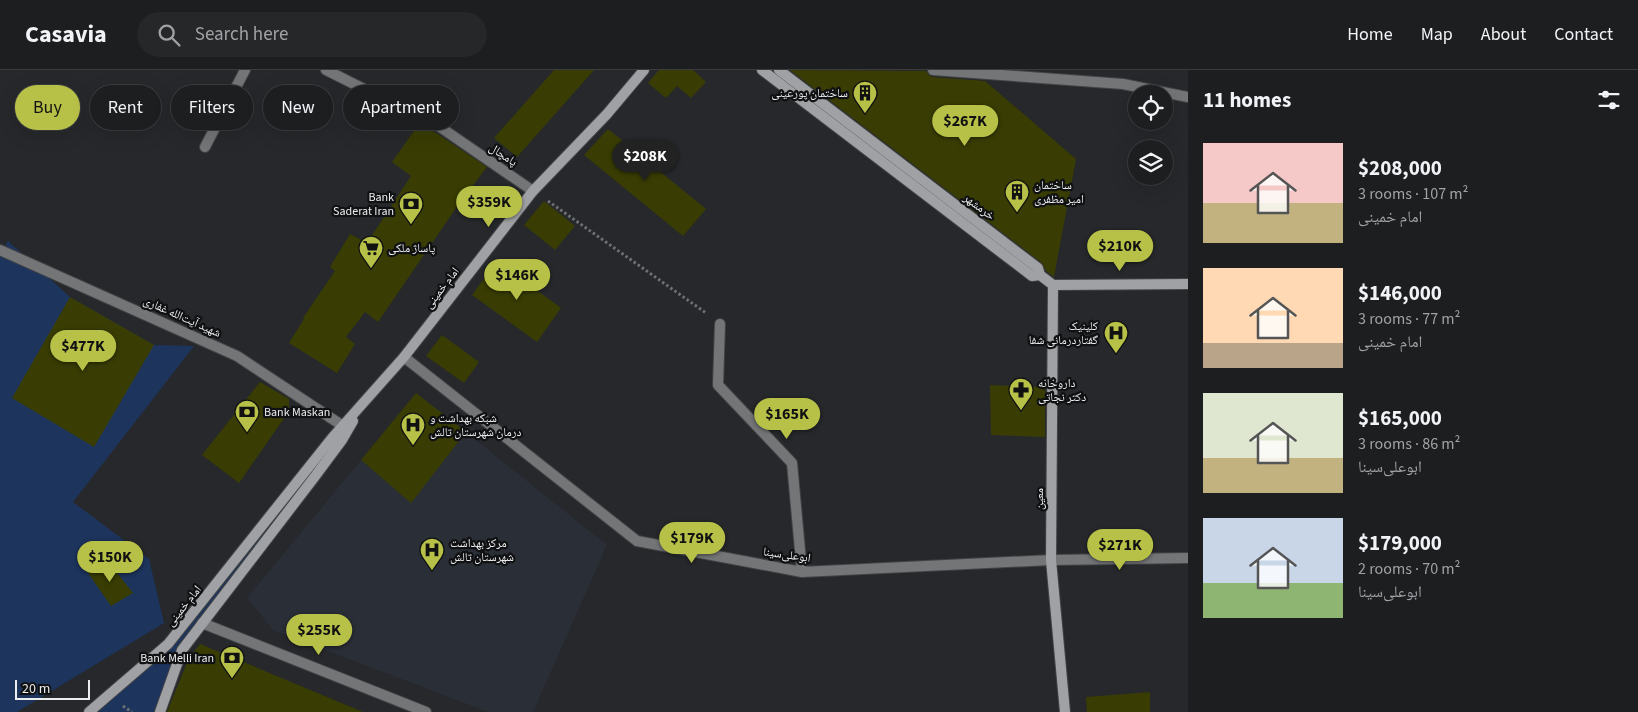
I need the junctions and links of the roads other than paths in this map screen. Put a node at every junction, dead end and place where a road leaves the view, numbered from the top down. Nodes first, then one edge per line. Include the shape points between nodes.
1 (245, 70) edge
2 (326, 70) edge
3 (644, 70) edge
4 (762, 70) edge
5 (779, 70) edge
6 (933, 70) edge
7 (1188, 97) edge
8 (205, 147) dead end
9 (533, 191) junction
10 (0, 250) edge
11 (1036, 276) junction
12 (1188, 284) edge
13 (1053, 285) junction
14 (720, 324) road end
15 (404, 358) junction
16 (360, 408) junction
17 (342, 426) junction
18 (1188, 558) edge
19 (1051, 560) junction
20 (802, 572) junction
21 (202, 623) junction
22 (88, 712) edge
23 (160, 712) edge
24 (426, 712) edge
25 (1065, 712) edge

1 - 8 street
2 - 9 street, پامچال via 440,127
3 - 9 street, امام خمینی
4 - 11 street, خرمشهر
5 - 11 street, خرمشهر via 1038,268
6 - 7 street via 1123,84
9 - 15 street, امام خمینی
10 - 17 street, شهید آیت‌الله غفاری via 237,356
11 - 13 street, خرمشهر
12 - 13 street
13 - 19 street, معین
14 - 20 street via 718,385 792,463
15 - 16 street, امام خمینی
15 - 20 street, ابوعلی‌سینا via 637,541
16 - 17 street, امام خمینی
16 - 21 street, امام خمینی via 342,440
17 - 22 street, امام خمینی via 168,644
18 - 19 street, ابوعلی‌سینا
19 - 20 street, ابوعلی‌سینا
19 - 25 street, معین
21 - 23 street, امام خمینی via 182,650
21 - 24 street

